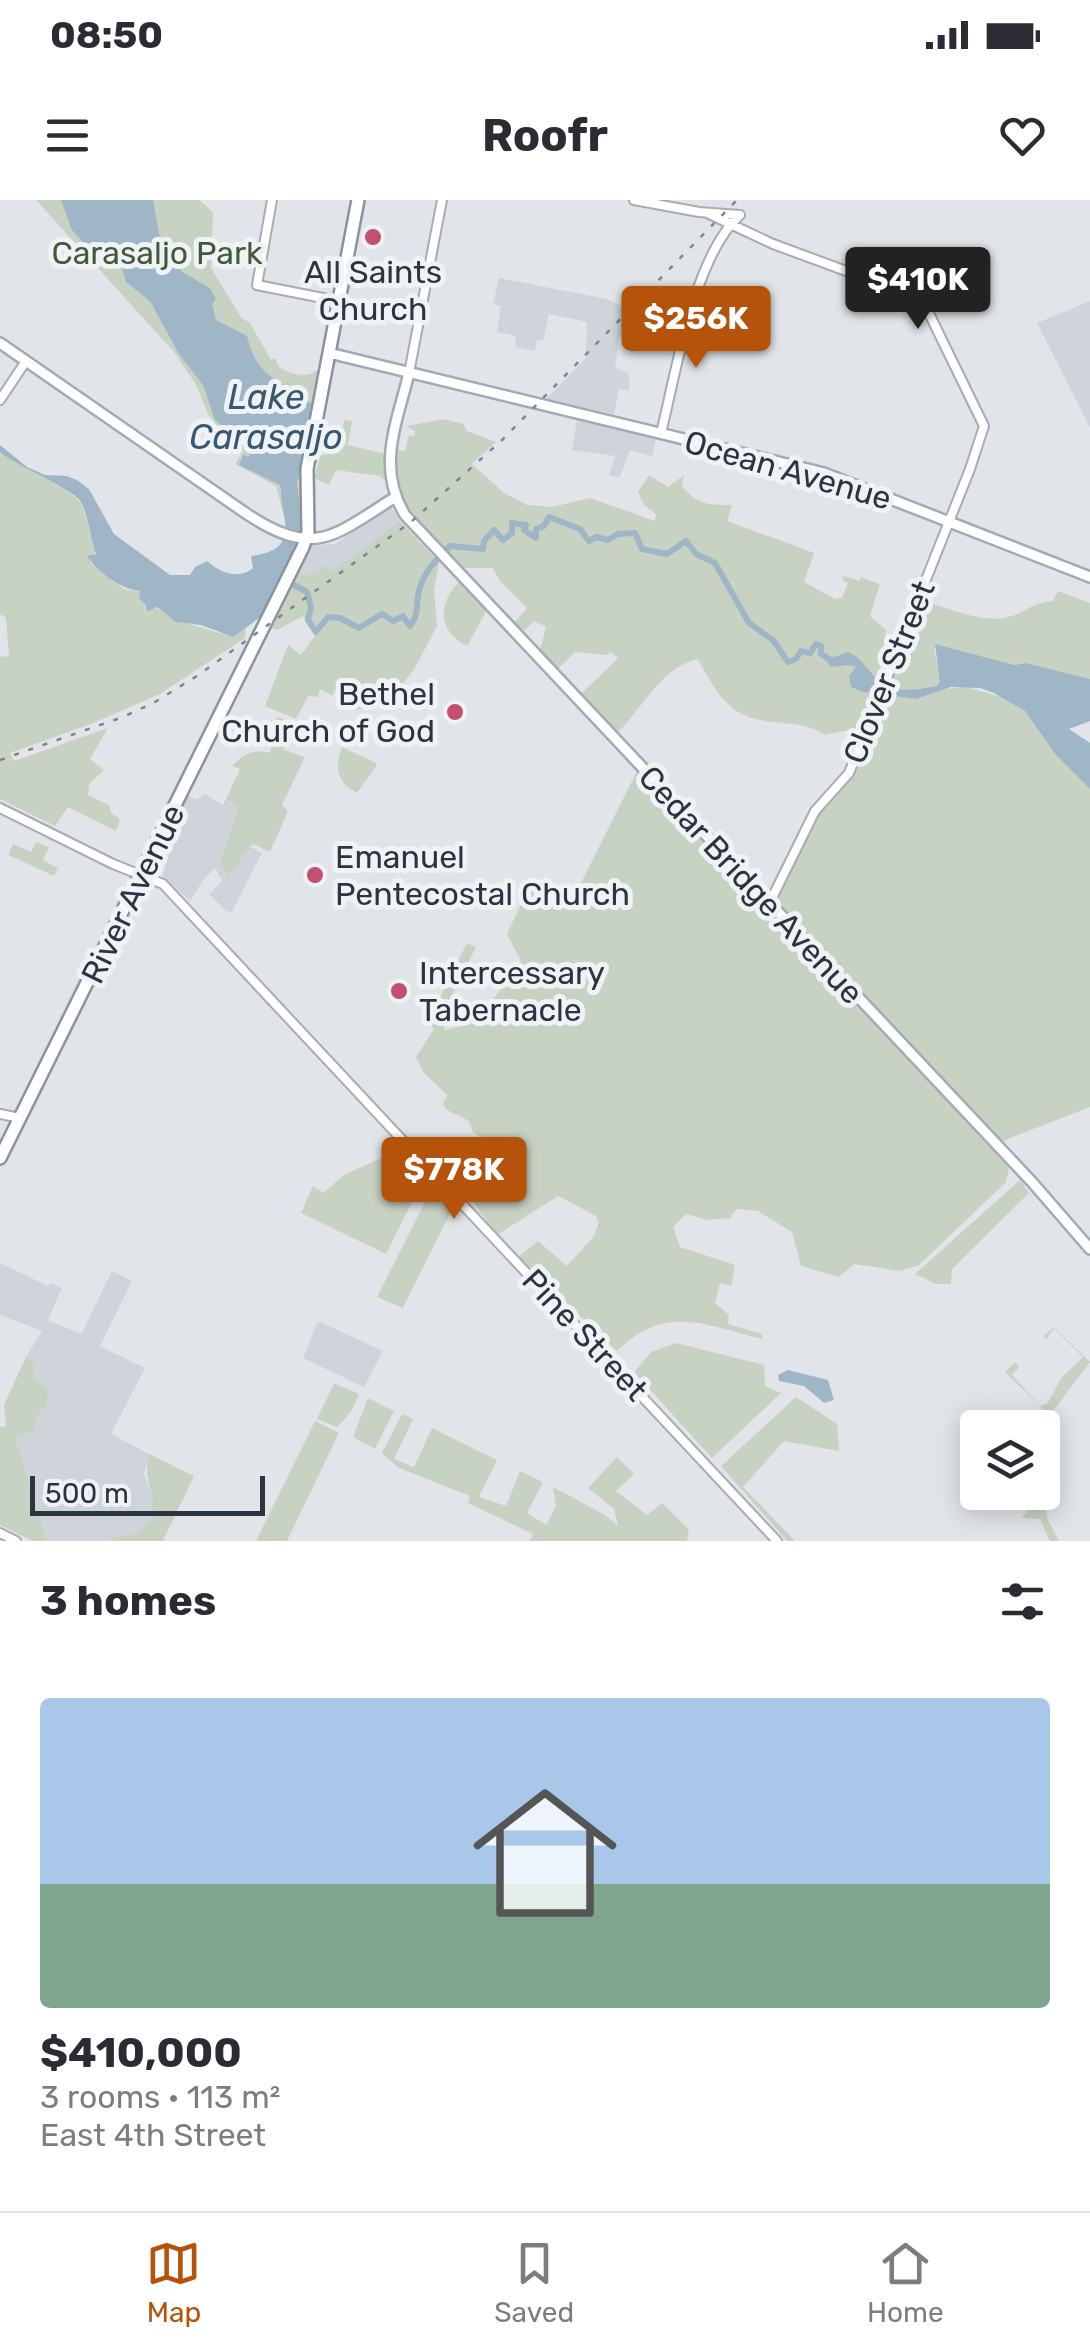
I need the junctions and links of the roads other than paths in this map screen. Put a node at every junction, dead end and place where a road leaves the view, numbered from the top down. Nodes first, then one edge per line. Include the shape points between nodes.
1 (272, 200) edge
2 (358, 200) edge
3 (442, 200) edge
4 (634, 200) edge
5 (709, 200) edge
6 (707, 213) junction
7 (730, 224) junction
8 (338, 300) junction
9 (0, 342) edge
10 (329, 353) junction
11 (26, 360) junction
12 (409, 373) junction
13 (0, 400) edge
14 (661, 433) junction
15 (394, 498) junction
16 (949, 521) junction
17 (306, 538) junction
18 (1090, 577) edge
19 (0, 808) edge
20 (141, 876) junction
21 (769, 904) junction
22 (0, 1114) edge
23 (20, 1118) junction
24 (0, 1158) edge
25 (1090, 1246) edge
26 (0, 1533) edge
27 (16, 1541) edge
28 (778, 1541) edge

1 - 8 street via 257,285
2 - 8 highway
3 - 12 street
4 - 6 street
5 - 6 street
6 - 7 street
6 - 7 street via 740,215
7 - 14 street via 694,299
7 - 16 street, Clover Street via 922,298 984,426
8 - 10 highway
9 - 11 main road
10 - 12 main road, Ocean Avenue
10 - 17 highway via 308,469
11 - 13 street
11 - 17 main road via 244,512 283,534
12 - 14 main road, Ocean Avenue
12 - 15 main road via 388,456
14 - 16 main road, Ocean Avenue via 824,473
15 - 17 main road via 331,537
15 - 21 main road, Cedar Bridge Avenue
16 - 18 main road, Ocean Avenue
16 - 21 street, Clover Street via 849,773 815,811
17 - 20 highway, River Avenue
19 - 20 street, Pine Street
20 - 23 highway, River Avenue
20 - 28 street, Pine Street via 163,884
21 - 25 main road, Cedar Bridge Avenue
22 - 23 street
23 - 24 highway, River Avenue
26 - 27 street

